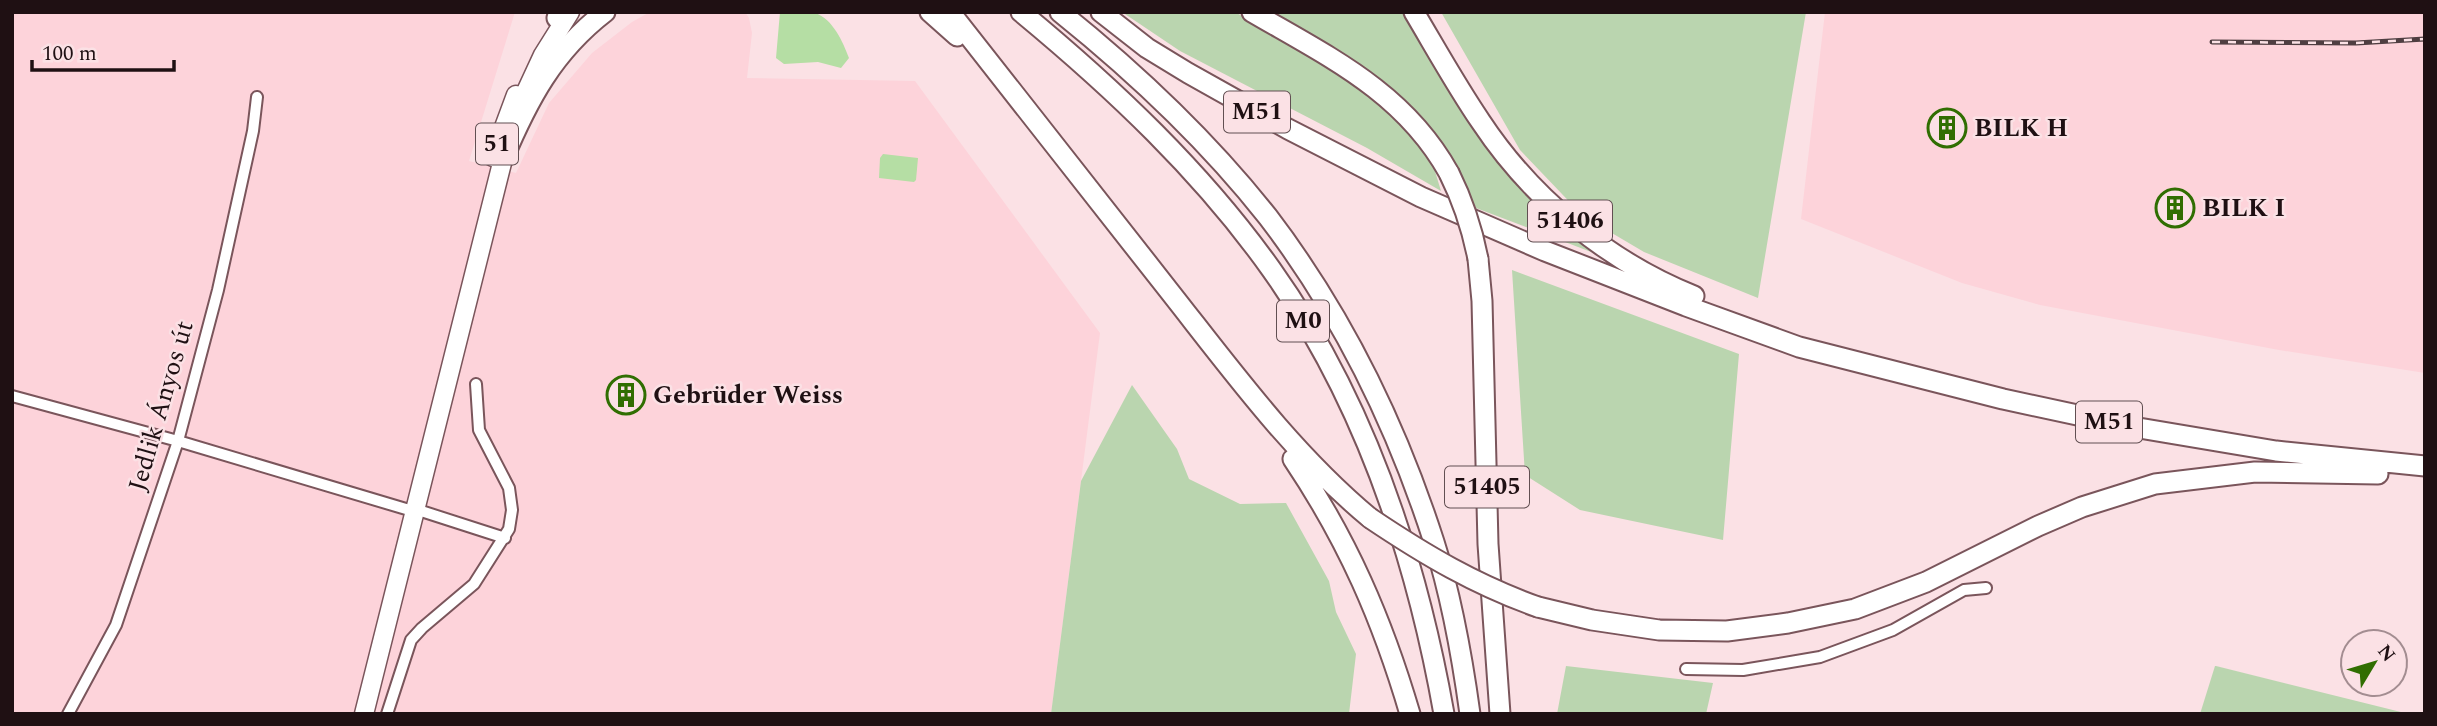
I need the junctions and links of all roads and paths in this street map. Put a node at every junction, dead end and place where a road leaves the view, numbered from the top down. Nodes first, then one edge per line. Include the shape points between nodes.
1 (606, 12) edge
2 (930, 12) edge
3 (950, 12) edge
4 (1021, 12) edge
5 (1060, 12) edge
6 (1101, 12) edge
7 (1252, 12) edge
8 (1414, 12) edge
9 (562, 14) edge
10 (999, 75) junction
11 (257, 97) dead end
12 (503, 159) junction
13 (1799, 347) junction
14 (476, 384) dead end
15 (1250, 394) junction
16 (12, 396) edge
17 (178, 441) junction
18 (2425, 466) edge
19 (2425, 477) edge
20 (410, 509) junction
21 (505, 538) junction
22 (1986, 588) dead end
23 (1686, 669) dead end
24 (68, 714) edge
25 (355, 714) edge
26 (364, 714) edge
27 (387, 714) edge
28 (1410, 714) edge
29 (1444, 714) edge
30 (1471, 714) edge
31 (1500, 714) edge

1 - 12 highway via 548,69
2 - 10 highway
3 - 10 highway
4 - 29 highway, M0 via 1174,152 1247,238 1291,300 1341,388 1384,485 1418,591
5 - 30 highway, M0 via 1130,71 1203,143 1268,218 1340,329 1393,431 1435,544
6 - 13 highway, M51 via 1188,74 1421,197 1545,251
7 - 31 highway, 51405, bridge via 1356,73 1402,110 1449,173 1463,202 1478,259 1482,301 1488,544
8 - 13 highway, 51406 via 1482,124 1554,207 1630,264
9 - 12 main road, 51 via 516,112
9 - 20 main road, 51 via 524,78 493,157
10 - 15 highway
11 - 17 street, Jedlik Ányos út via 218,290
12 - 20 main road, 51
13 - 18 highway, M51 via 2133,427 2276,451
14 - 21 street via 479,430 509,488 512,510
15 - 19 highway, bridge via 1333,488 1420,552 1538,607 1659,630 1727,631 1856,609 1926,582 2082,507 2155,484 2255,472
15 - 28 highway via 1353,559
16 - 17 street
17 - 20 street
17 - 24 street, Jedlik Ányos út via 116,625
20 - 21 street
20 - 25 main road, 51
20 - 26 main road, 51
21 - 27 street via 474,584 411,640
22 - 23 street via 1964,590 1893,630 1820,657 1743,670

